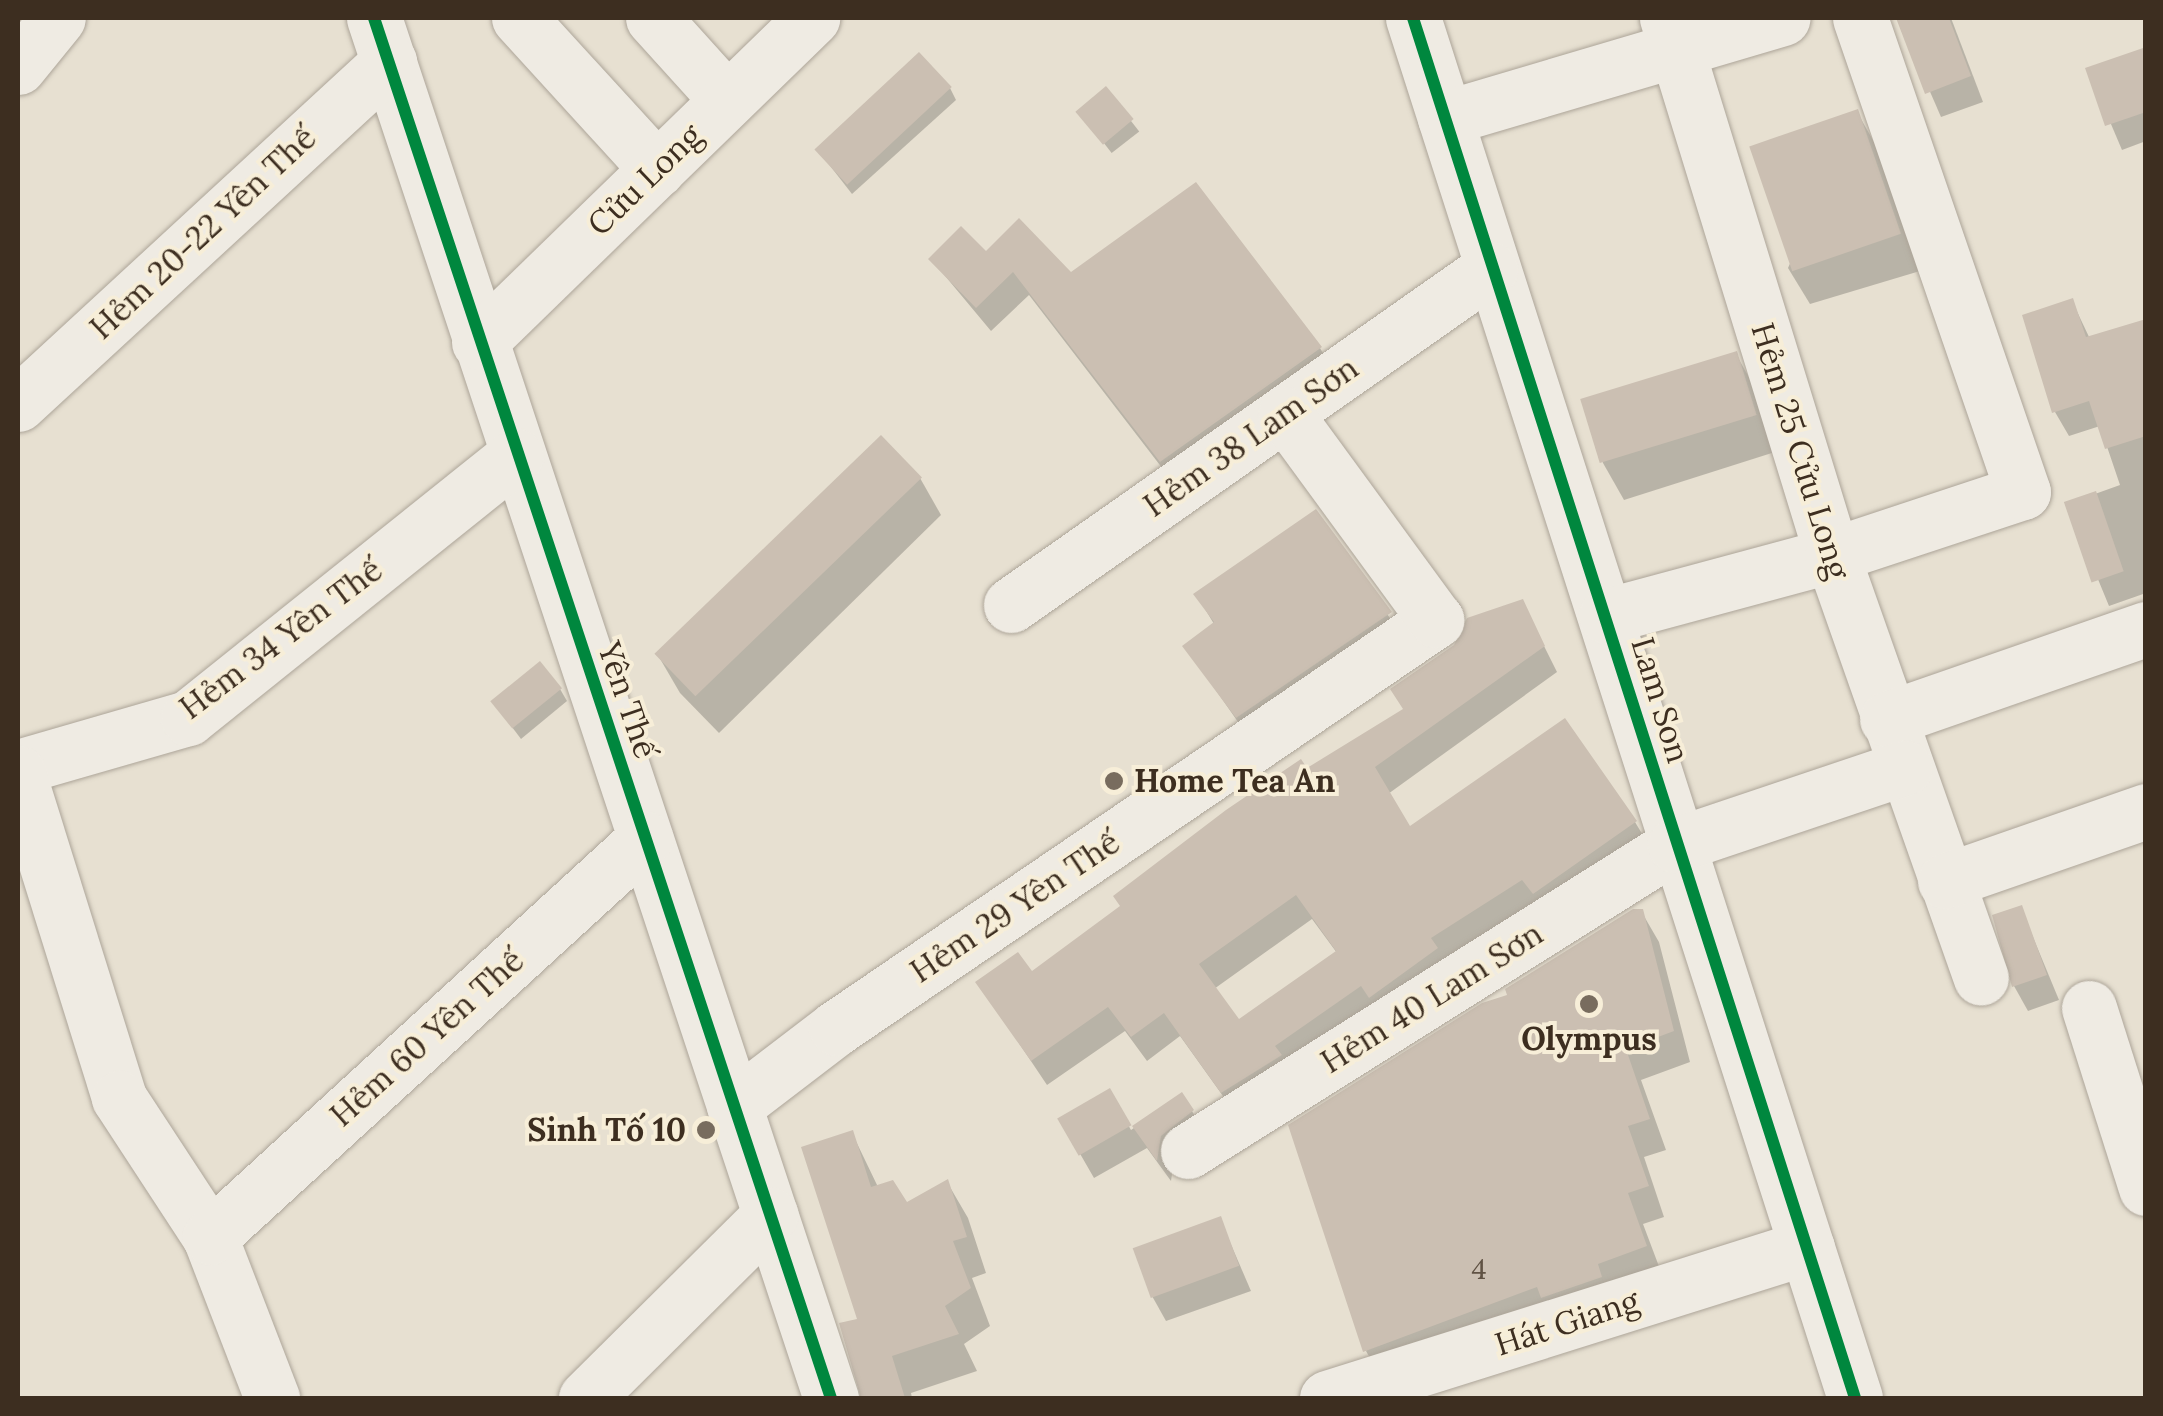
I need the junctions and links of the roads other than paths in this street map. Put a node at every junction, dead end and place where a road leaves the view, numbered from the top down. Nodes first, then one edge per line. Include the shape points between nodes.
1 (58, 18) edge
2 (520, 18) edge
3 (653, 18) edge
4 (812, 18) edge
5 (1414, 18) edge
6 (1783, 18) edge
7 (1860, 18) edge
8 (1672, 35) edge
9 (382, 40) edge
10 (18, 66) edge
11 (727, 100) junction
12 (1445, 118) junction
13 (657, 169) junction
14 (1490, 269) junction
15 (479, 342) junction
16 (18, 404) edge
17 (1285, 414) junction
18 (516, 455) junction
19 (1832, 555) junction
20 (1011, 605) dead end
21 (1606, 616) junction
22 (2146, 629) edge
23 (1896, 744) junction
24 (18, 770) edge
25 (2146, 811) edge
26 (645, 839) junction
27 (1675, 845) junction
28 (1945, 881) junction
29 (1981, 977) dead end
30 (2089, 1008) dead end
31 (734, 1106) junction
32 (1188, 1151) dead end
33 (2146, 1188) edge
34 (770, 1215) junction
35 (210, 1237) junction
36 (1807, 1247) junction
37 (272, 1398) edge
38 (586, 1398) edge
39 (831, 1398) edge
40 (1327, 1398) edge
41 (1855, 1398) edge

1 - 10 street
2 - 13 street
3 - 11 street
4 - 11 street, Cửu Long
5 - 12 street, Lam Son
6 - 8 street
7 - 19 street via 2023,492
8 - 12 street
8 - 19 street, Hẻm 25 Cửu Long
9 - 15 street, Yên Thế
9 - 16 street, Hẻm 20-22 Yên Thế
11 - 13 street, Cửu Long
12 - 14 street, Lam Son
13 - 15 street, Cửu Long
14 - 17 street, Hẻm 38 Lam Sơn
14 - 21 street, Lam Son
15 - 18 street, Yên Thế
17 - 20 street, Hẻm 38 Lam Sơn
17 - 31 street, Hẻm 29 Yên Thế via 1436,620 836,1028
18 - 24 street, Hẻm 34 Yên Thế via 188,718
18 - 26 street, Yên Thế
19 - 21 street
19 - 23 street, Hẻm 25 Cửu Long
21 - 27 street, Lam Son
22 - 23 street, Hẻm 40 Lam Sơn
23 - 27 street, Hẻm 40 Lam Sơn
23 - 28 street, Hẻm 25 Cửu Long
24 - 35 street via 118,1098
25 - 28 street
26 - 31 street, Yên Thế
26 - 35 street, Hẻm 60 Yên Thế
27 - 32 street, Hẻm 40 Lam Sơn
27 - 36 street, Lam Son
28 - 29 street, Hẻm 25 Cửu Long
30 - 33 street
31 - 34 street, Yên Thế
34 - 38 street
34 - 39 street, Yên Thế
35 - 37 street
36 - 40 street, Hát Giang
36 - 41 street, Lam Son

